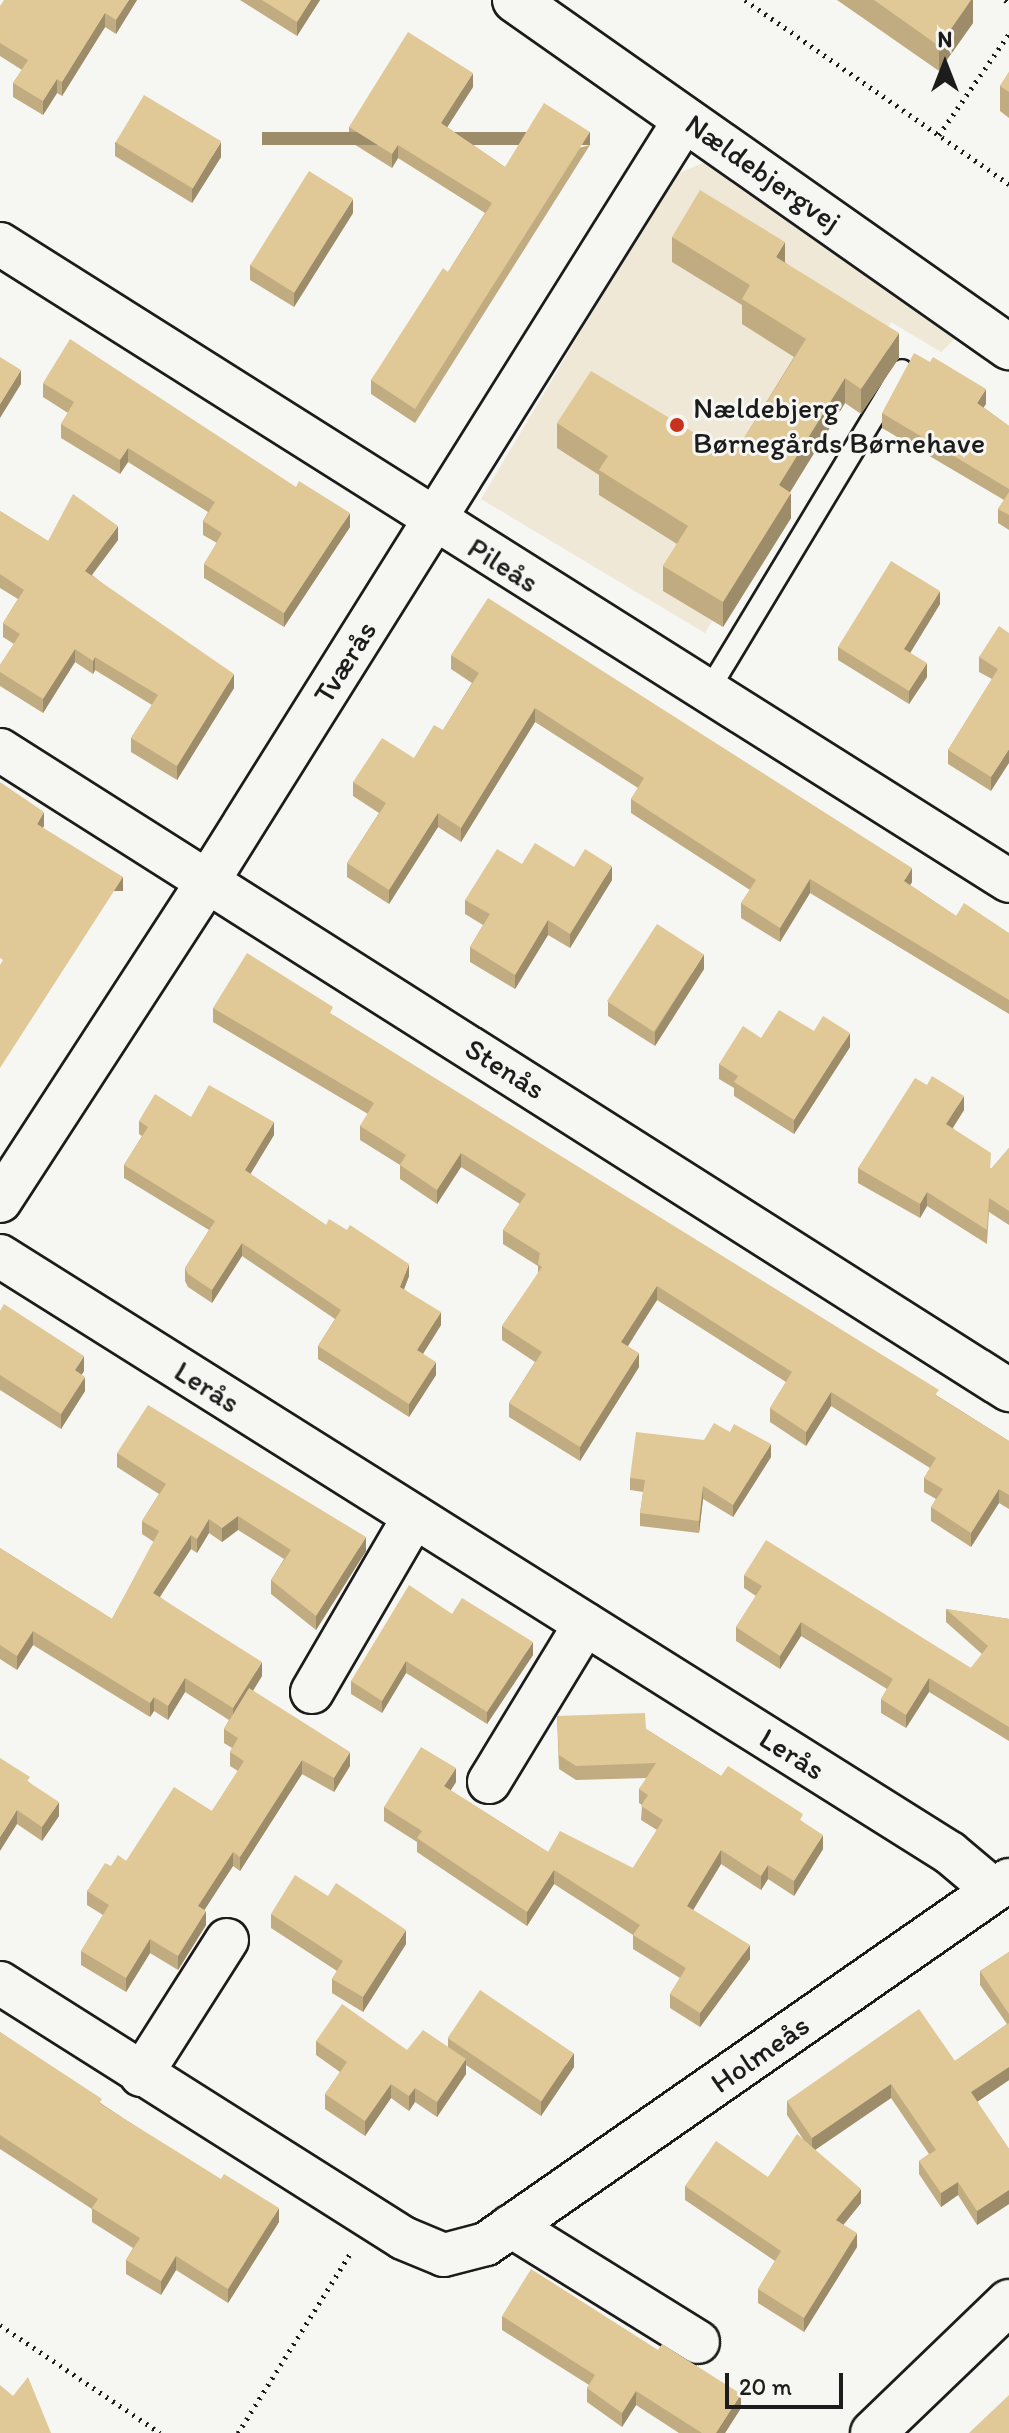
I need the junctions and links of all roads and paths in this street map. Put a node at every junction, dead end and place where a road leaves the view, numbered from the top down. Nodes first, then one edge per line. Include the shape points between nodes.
1 (515, 0) edge
2 (745, 0) edge
3 (1009, 34) edge
4 (685, 119) junction
5 (939, 135) junction
6 (1009, 184) edge
7 (0, 244) edge
8 (1009, 347) edge
9 (902, 370) edge
10 (433, 522) junction
11 (707, 693) junction
12 (0, 750) edge
13 (208, 881) junction
14 (1009, 881) edge
15 (0, 1201) edge
16 (0, 1256) edge
17 (1009, 1390) edge
18 (414, 1517) junction
19 (585, 1624) junction
20 (312, 1692) dead end
21 (489, 1782) dead end
22 (1002, 1885) edge
23 (227, 1940) dead end
24 (0, 1983) edge
25 (141, 2075) junction
26 (372, 2219) junction
27 (511, 2226) junction
28 (1009, 2302) edge
29 (0, 2325) edge
30 (6, 2330) junction
31 (0, 2338) edge
32 (698, 2342) dead end
33 (160, 2433) edge
34 (238, 2433) edge
35 (873, 2433) edge

1 - 4 street, Nældebjergvej
2 - 5 path
3 - 5 path
4 - 8 street, Nældebjergvej
4 - 10 street, Tværås
5 - 6 path
7 - 10 street, Pileås
9 - 11 lane
10 - 11 street, Pileås
10 - 13 street, Tværås
11 - 14 street, Pileås
12 - 13 street, Stenås
13 - 15 street, Tværås
13 - 17 street, Stenås
16 - 18 street, Lerås
18 - 19 street, Lerås
18 - 20 street
19 - 21 street
19 - 22 street, Lerås
22 - 27 street, Holmeås
23 - 25 street
24 - 25 street, Holmeås
25 - 26 street, Holmeås
26 - 27 street, Holmeås via 421,2249 444,2255 486,2244
26 - 34 path
27 - 32 street
28 - 35 street
29 - 30 path
30 - 31 path
30 - 33 path

